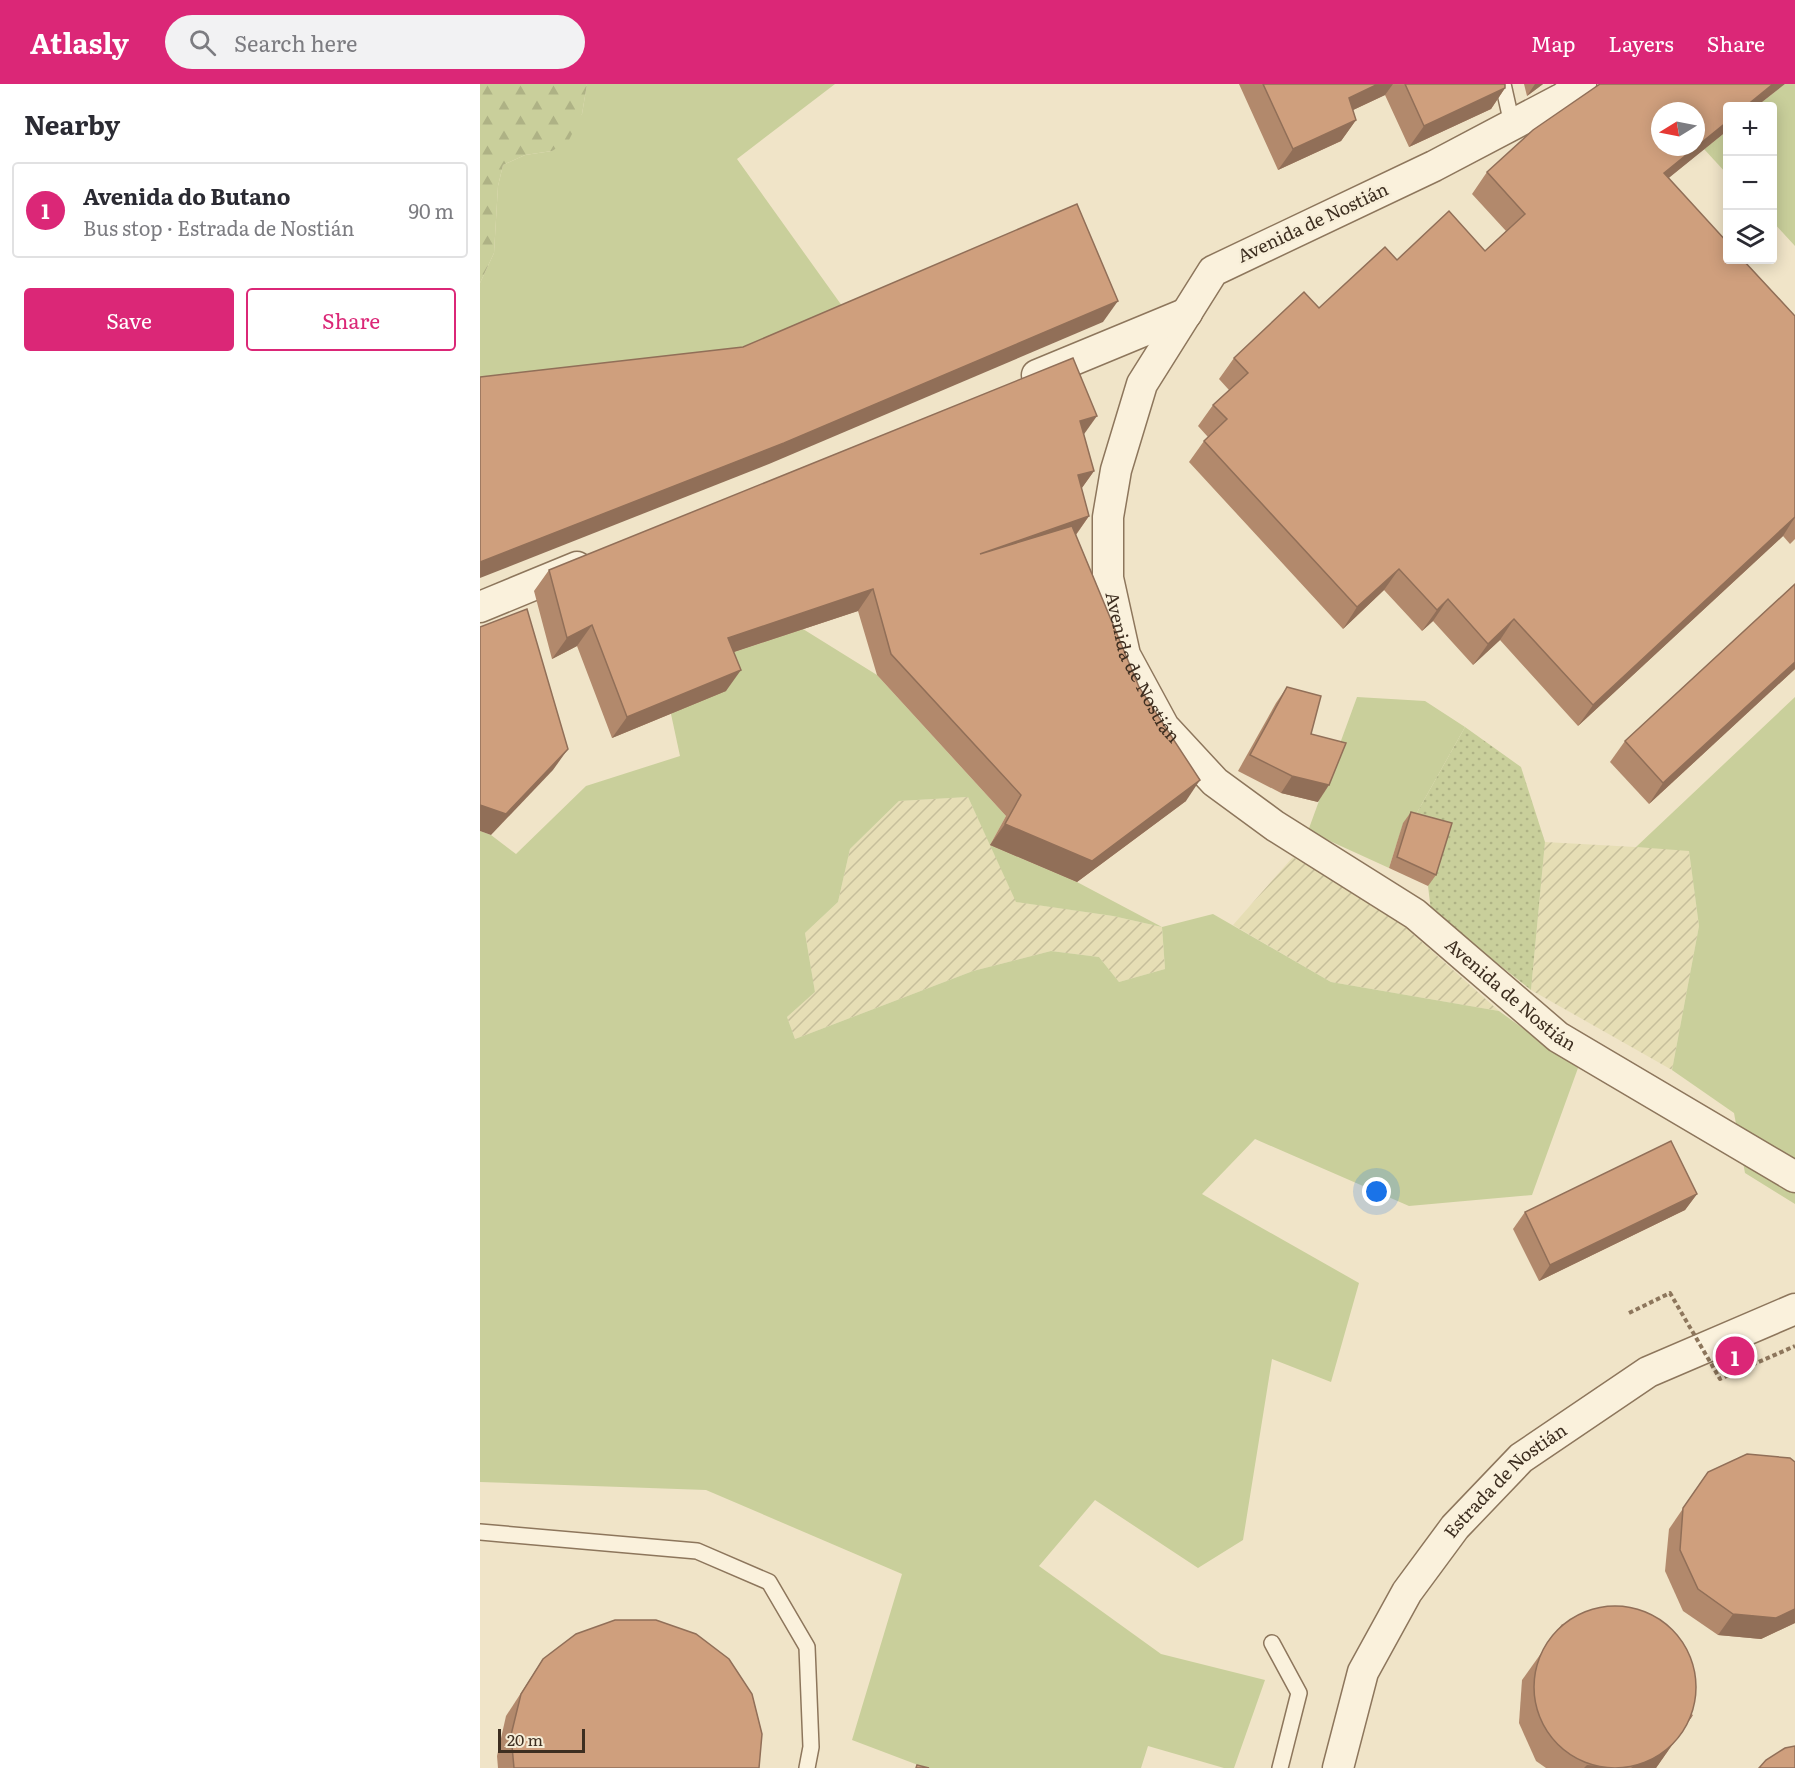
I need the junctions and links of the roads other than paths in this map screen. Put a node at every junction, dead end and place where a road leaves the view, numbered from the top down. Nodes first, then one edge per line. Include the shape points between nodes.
1 (1503, 84) edge
2 (1581, 84) edge
3 (1512, 124) junction
4 (1187, 313) junction
5 (1009, 387) edge
6 (601, 557) edge
7 (480, 607) edge
8 (1795, 1176) edge
9 (1795, 1309) edge
10 (480, 1532) edge
11 (1272, 1643) dead end
12 (807, 1768) edge
13 (1280, 1768) edge
14 (1338, 1768) edge

1 - 3 lane
2 - 3 street, Avenida de Nostián via 1563,98
3 - 4 street, Avenida de Nostián via 1434,166 1213,271
4 - 5 street
4 - 8 street, Avenida de Nostián via 1142,384 1116,470 1108,517 1108,578 1125,656 1164,727 1215,782 1275,826 1416,914 1558,1037
6 - 7 street
9 - 14 street, Estrada de Nostián via 1648,1372 1521,1458 1455,1527 1407,1592 1363,1672
10 - 12 lane via 697,1551 769,1582 807,1647 811,1747
11 - 13 lane via 1299,1693

